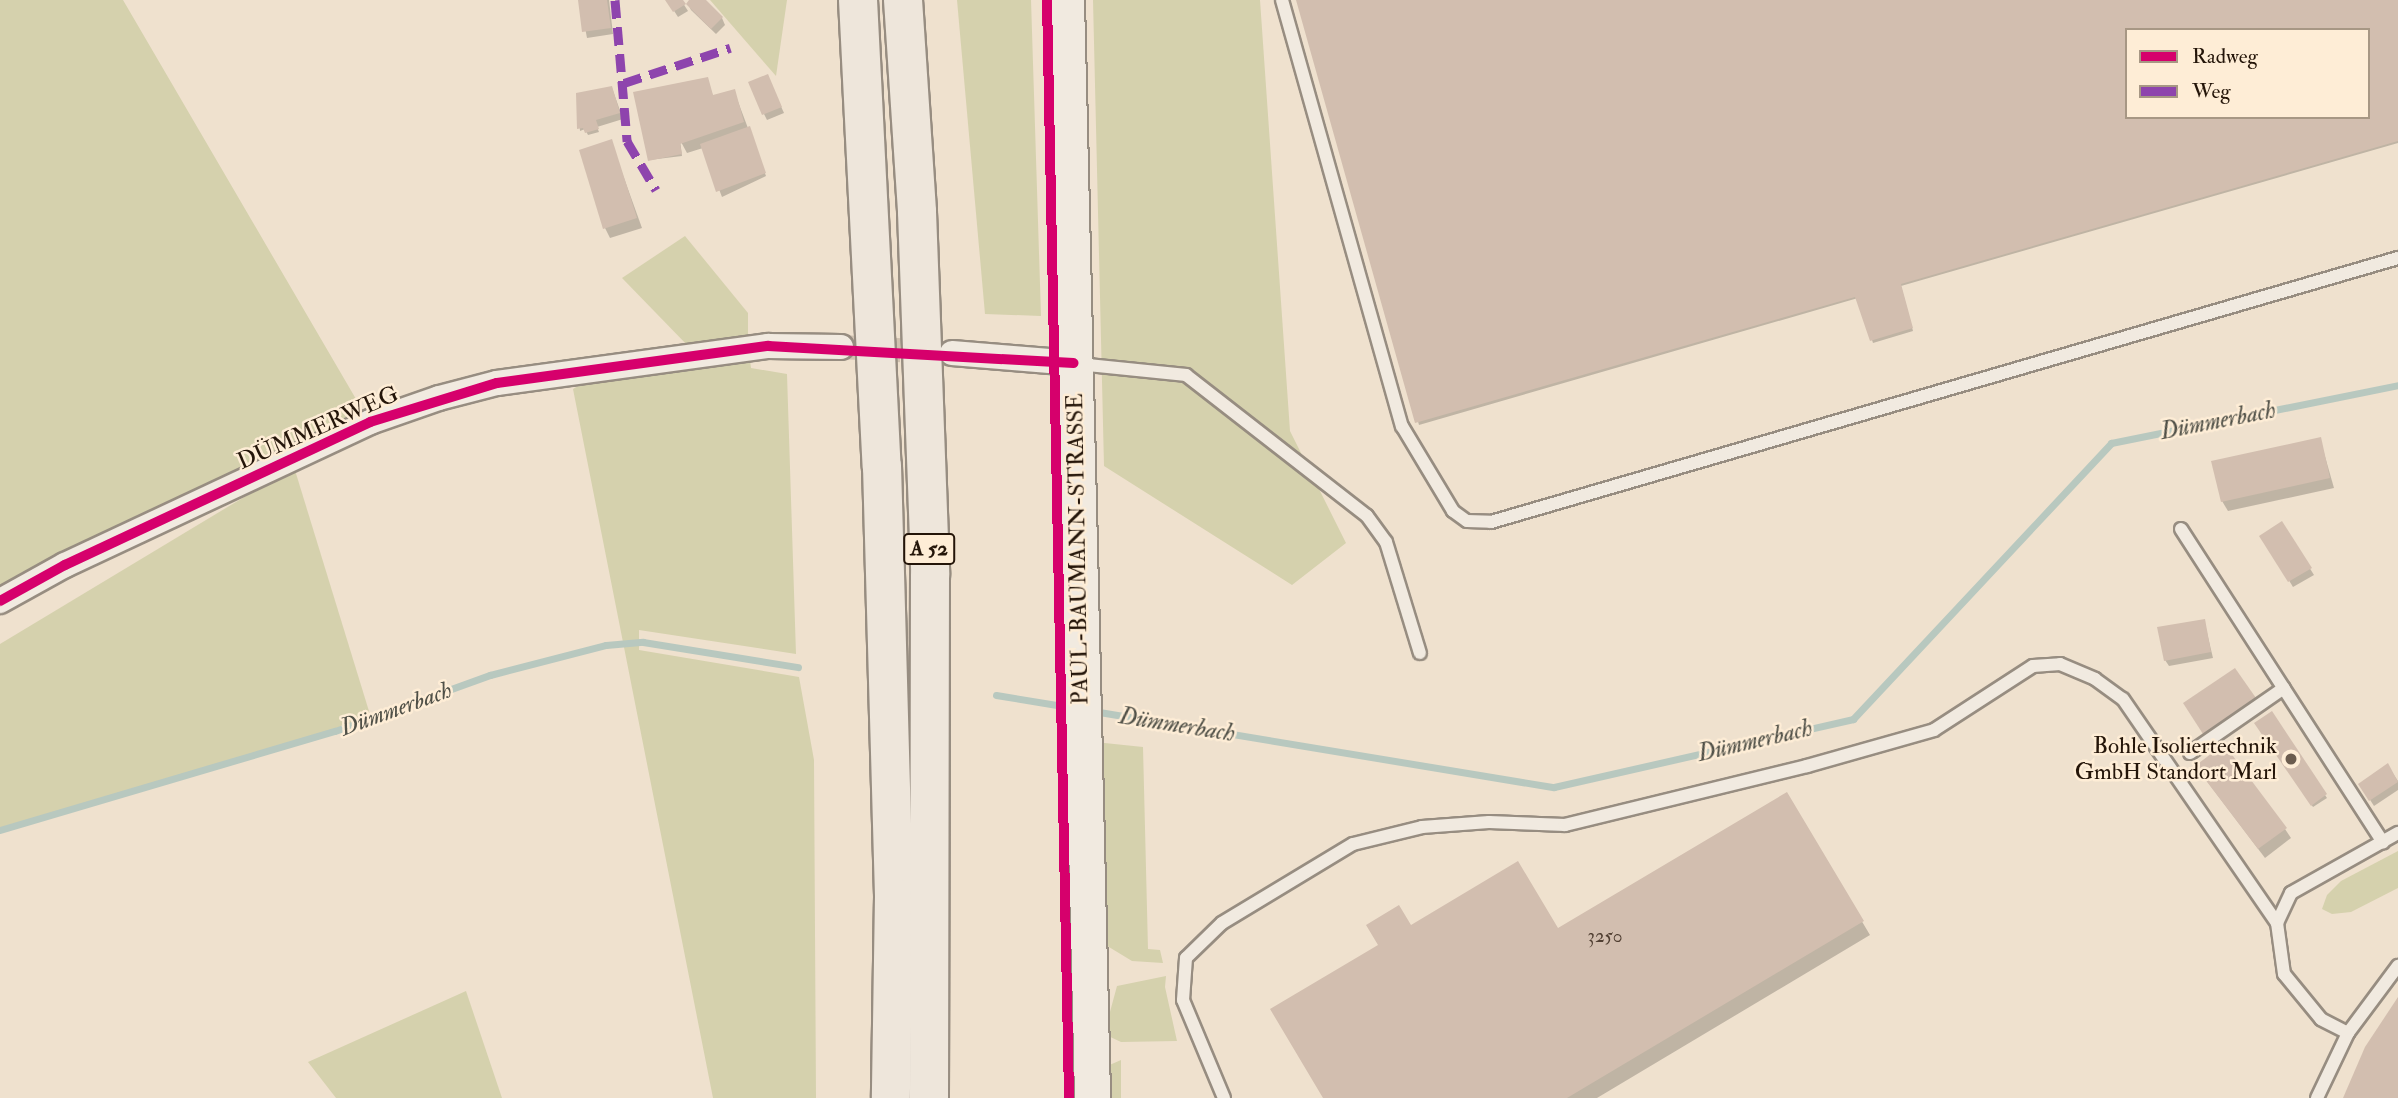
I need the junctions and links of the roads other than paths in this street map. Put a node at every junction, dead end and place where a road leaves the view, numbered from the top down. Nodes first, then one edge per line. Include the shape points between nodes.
1 (843, 0) edge
2 (858, 0) edge
3 (903, 0) edge
4 (1066, 0) edge
5 (1282, 0) edge
6 (866, 116) junction
7 (2398, 258) edge
8 (841, 347) tunnel mouth
9 (952, 354) tunnel mouth
10 (1074, 363) junction
11 (2181, 528) dead end
12 (0, 601) edge
13 (1420, 653) dead end
14 (2284, 688) junction
15 (2190, 754) dead end
16 (2398, 834) edge
17 (2383, 842) junction
18 (2277, 923) junction
19 (2398, 966) edge
20 (2348, 1033) junction
21 (891, 1098) edge
22 (929, 1098) edge
23 (1092, 1098) edge
24 (1224, 1098) edge
25 (2317, 1098) edge

1 - 6 highway
2 - 6 highway, A 52
3 - 22 highway, A 52 via 917,212 930,588
4 - 10 main road, PAUL-BAUMANN-STRASSE
5 - 7 lane via 1402,425 1453,511 1467,521 1491,522
6 - 21 highway, A 52 via 894,898
8 - 12 street, DÜMMERWEG via 768,346 497,383 439,398 370,422 65,565
9 - 10 street
10 - 13 lane via 1186,375 1367,516 1386,542
10 - 23 main road, PAUL-BAUMANN-STRASSE
11 - 14 lane
14 - 15 lane
14 - 17 lane
16 - 17 lane
17 - 18 lane via 2291,893
18 - 20 lane via 2284,974 2321,1019
18 - 24 lane via 2123,699 2095,679 2060,664 2033,666 1934,730 1807,766 1565,825 1489,822 1422,827 1353,845 1222,923 1186,958 1183,1000
19 - 20 lane
20 - 25 lane

